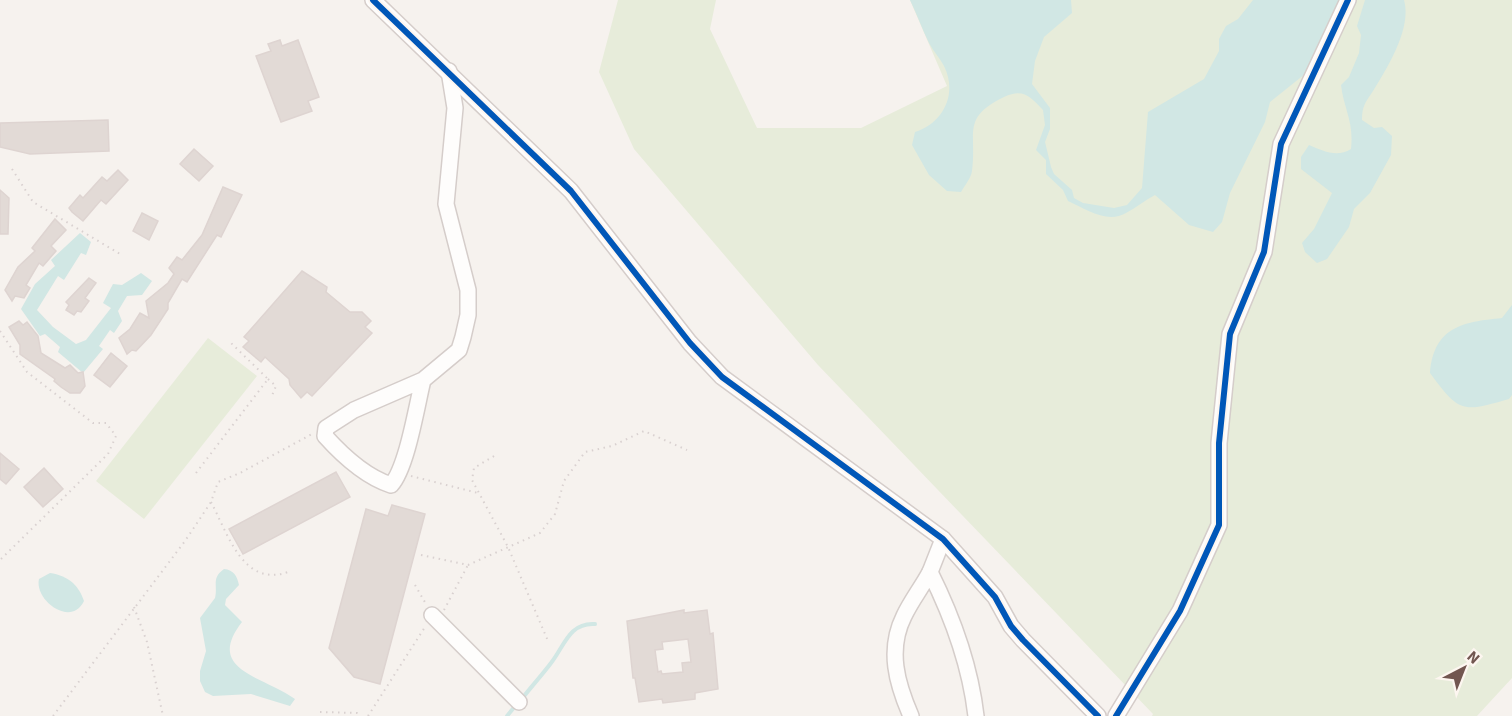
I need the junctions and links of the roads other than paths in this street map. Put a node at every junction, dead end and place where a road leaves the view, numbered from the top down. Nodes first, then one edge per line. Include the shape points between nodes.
1 (373, 0) edge
2 (379, 0) edge
3 (1348, 0) edge
4 (394, 22) junction
5 (448, 71) junction
6 (423, 380) junction
7 (943, 539) junction
8 (930, 572) junction
9 (432, 615) road end
10 (519, 702) dead end
11 (911, 716) edge
12 (976, 716) edge
13 (1098, 716) edge
14 (1116, 716) edge

1 - 4 street
2 - 4 street
3 - 14 street via 1281,144 1264,252 1230,334 1219,443 1220,525 1180,611
4 - 5 street
5 - 6 street via 455,108 446,204 468,290 468,315 459,350
5 - 7 street via 571,191 722,377
6 - 6 street via 399,473 391,485 378,480 325,436 326,428 354,410
7 - 8 street
7 - 13 street via 995,597 1023,640
8 - 11 street via 896,634 894,660
8 - 12 street via 959,638 972,679
9 - 10 street

